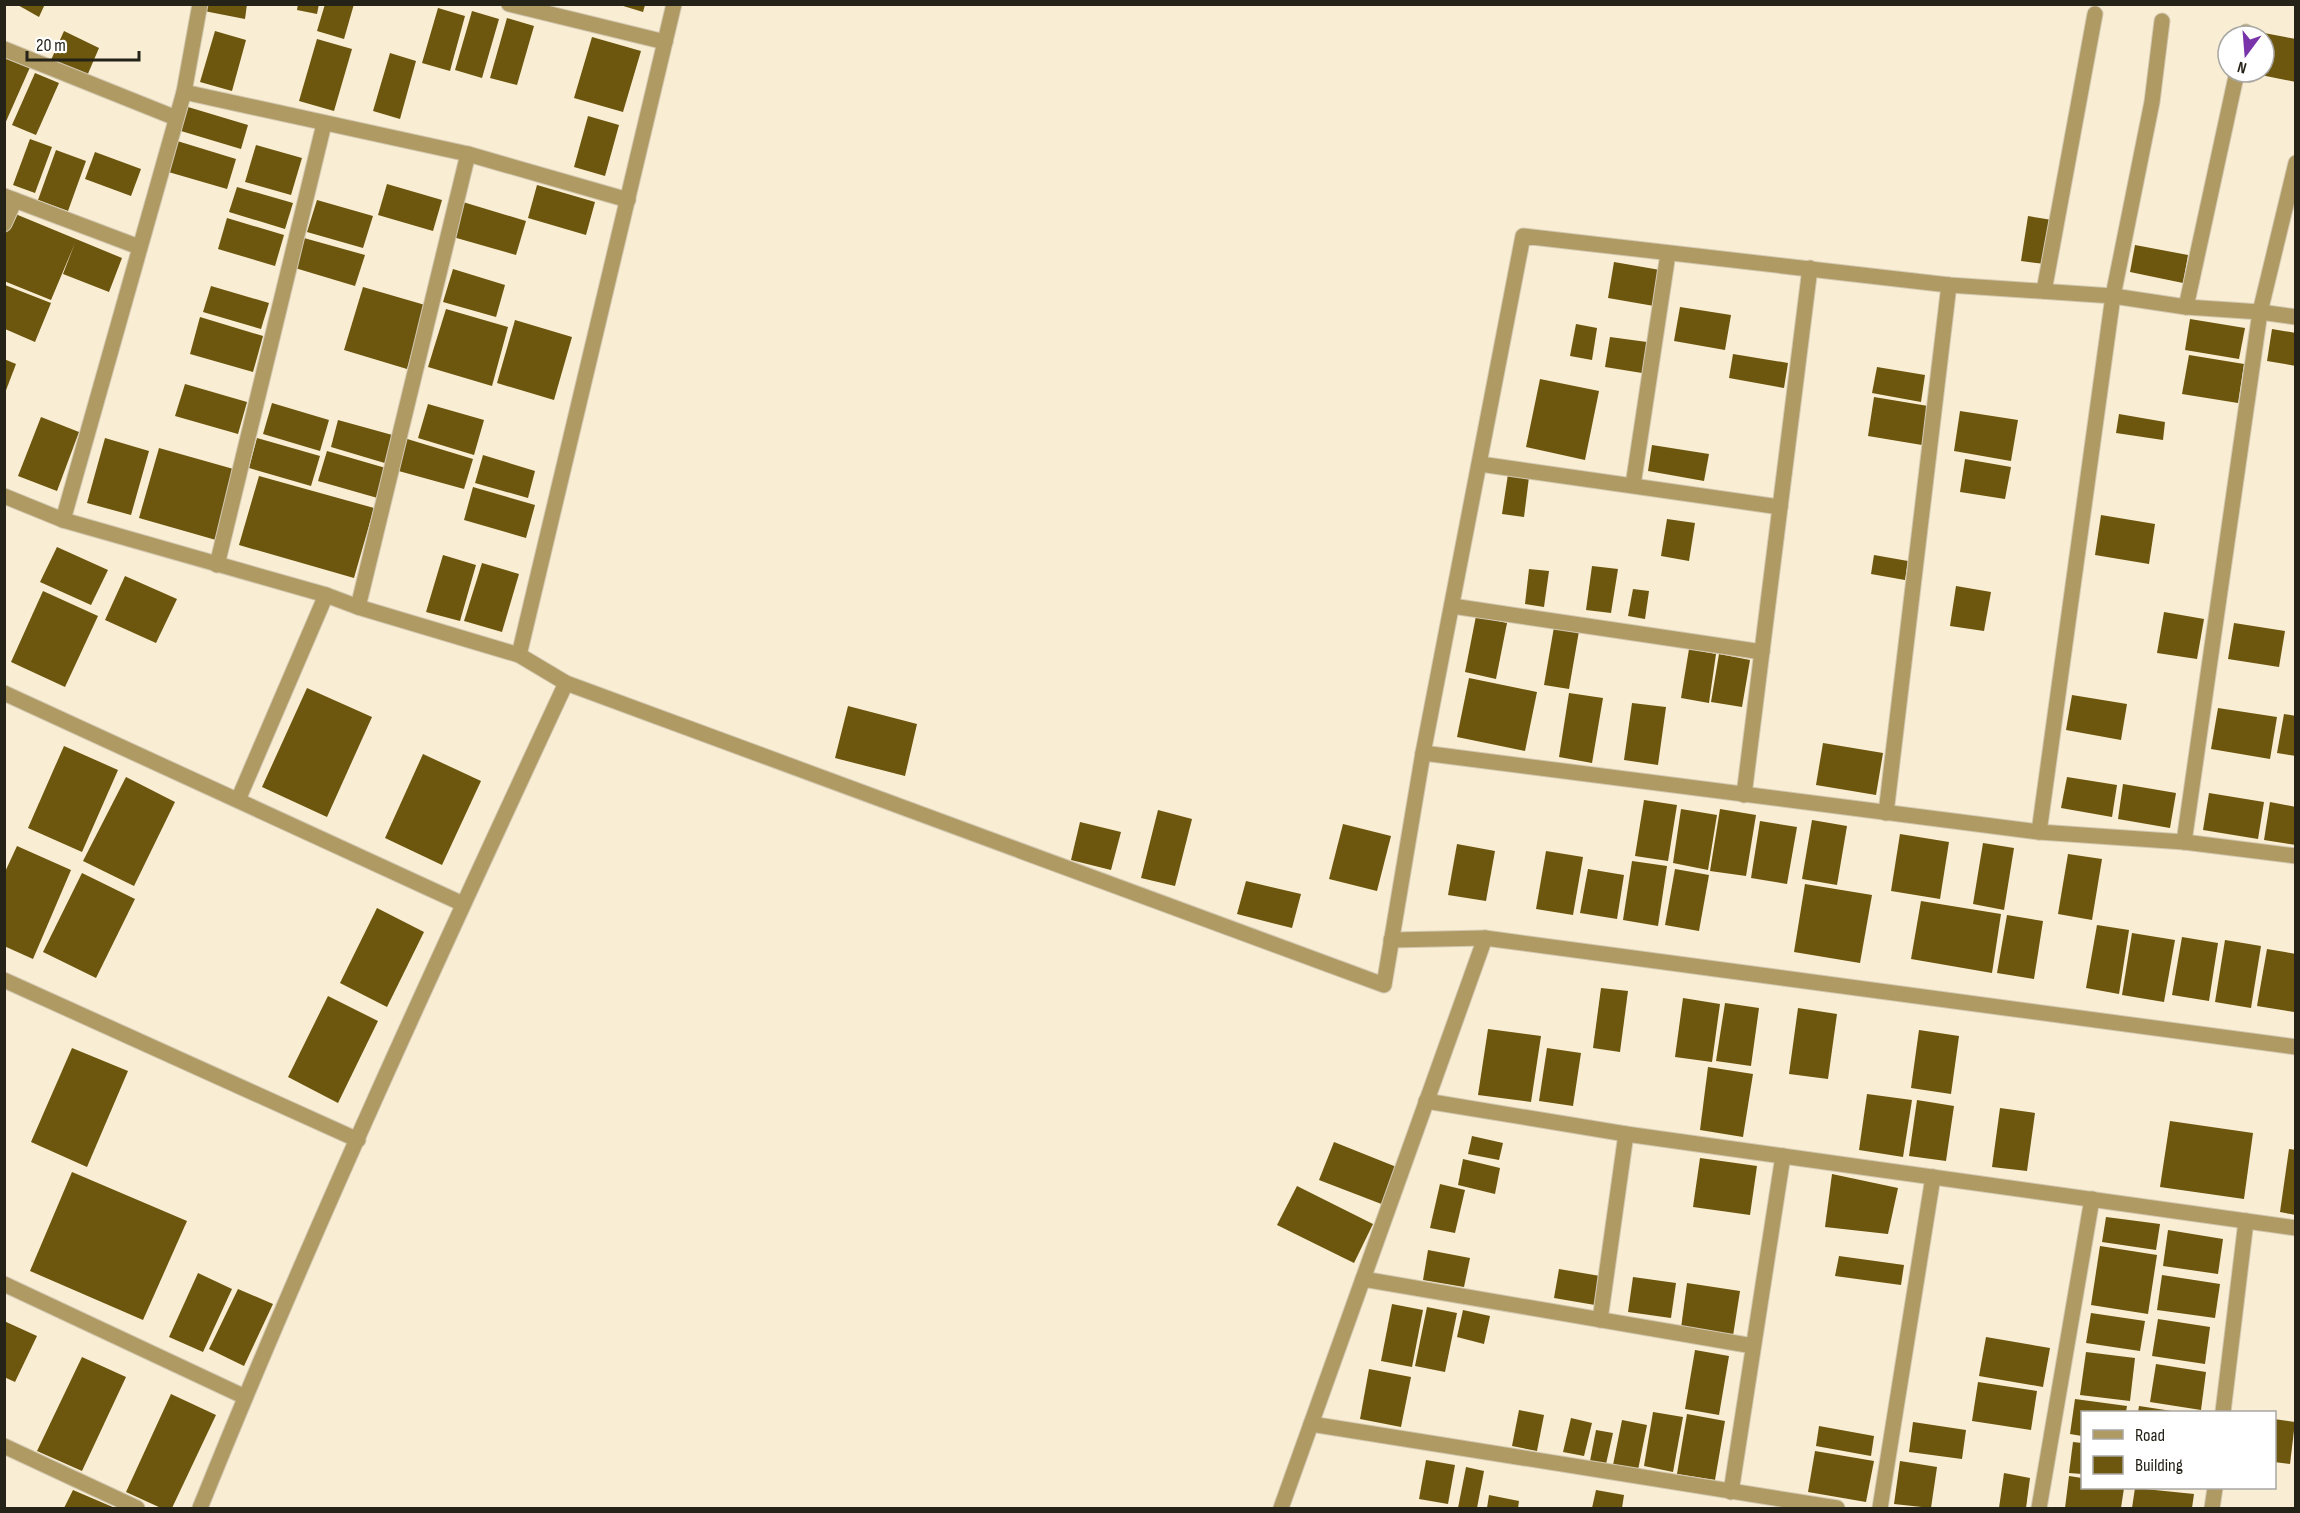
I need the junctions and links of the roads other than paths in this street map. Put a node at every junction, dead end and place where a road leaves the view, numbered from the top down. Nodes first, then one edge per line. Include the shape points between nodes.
1 (200, 4) edge
2 (509, 4) edge
3 (674, 4) edge
4 (2095, 14) dead end
5 (2162, 21) dead end
6 (665, 42) junction
7 (4, 49) edge
8 (2234, 84) edge
9 (183, 92) junction
10 (176, 118) junction
11 (324, 124) junction
12 (468, 154) junction
13 (2295, 163) edge
14 (10, 198) edge
15 (628, 200) junction
16 (4, 224) edge
17 (138, 247) junction
18 (1668, 254) junction
19 (1810, 268) junction
20 (1949, 285) junction
21 (2044, 291) junction
22 (2113, 296) junction
23 (2186, 307) junction
24 (2260, 312) junction
25 (2295, 317) edge
26 (1480, 464) junction
27 (1633, 485) junction
28 (4, 496) edge
29 (1780, 507) junction
30 (63, 520) junction
31 (217, 565) junction
32 (326, 595) junction
33 (1452, 606) junction
34 (358, 607) junction
35 (1762, 652) junction
36 (519, 655) junction
37 (566, 683) junction
38 (4, 693) edge
39 (1423, 753) junction
40 (1744, 795) junction
41 (238, 800) junction
42 (1886, 813) junction
43 (2039, 832) junction
44 (2184, 842) junction
45 (2295, 856) edge
46 (463, 904) junction
47 (1485, 938) junction
48 (1391, 940) junction
49 (4, 980) edge
50 (2295, 1047) edge
51 (1426, 1101) junction
52 (1626, 1134) junction
53 (358, 1140) junction
54 (1783, 1156) junction
55 (1933, 1177) junction
56 (2092, 1199) junction
57 (2246, 1221) junction
58 (2295, 1227) edge
59 (1363, 1279) junction
60 (4, 1284) edge
61 (1600, 1320) junction
62 (1753, 1346) junction
63 (245, 1396) junction
64 (2223, 1411) edge
65 (1311, 1424) junction
66 (4, 1446) edge
67 (2215, 1489) edge
68 (1731, 1492) junction
69 (137, 1509) edge
70 (200, 1509) edge
71 (1281, 1509) edge
72 (1837, 1509) edge
73 (1880, 1509) edge
74 (2039, 1509) edge
75 (2212, 1509) edge

1 - 9 street
2 - 6 street
3 - 6 street
4 - 21 street
5 - 22 street via 2152,102
6 - 15 street
7 - 10 street
8 - 23 street
9 - 10 street
9 - 11 street
10 - 17 street
11 - 12 street
11 - 31 street
12 - 15 street
12 - 34 street
13 - 24 street
14 - 16 street
14 - 17 street
15 - 36 street
17 - 30 street
18 - 19 street
18 - 26 street via 1523,236
18 - 27 street
19 - 20 street
19 - 29 street
20 - 21 street
20 - 42 street
21 - 22 street
22 - 23 street
22 - 43 street
23 - 24 street
24 - 25 street
24 - 44 street
26 - 27 street
26 - 33 street
27 - 29 street
28 - 30 street
29 - 35 street
30 - 31 street
31 - 32 street
32 - 34 street
32 - 41 street
33 - 35 street
33 - 39 street
34 - 36 street
35 - 40 street
36 - 37 street
37 - 46 street
37 - 48 street via 1384,985
38 - 41 street
39 - 40 street
39 - 48 street
40 - 42 street
41 - 46 street
42 - 43 street
43 - 44 street
44 - 45 street
46 - 53 street
47 - 48 street
47 - 50 street
47 - 51 street
49 - 53 street
51 - 52 street
51 - 59 street
52 - 54 street
52 - 61 street
53 - 63 street
54 - 55 street
54 - 62 street
55 - 56 street
55 - 73 street
56 - 57 street
56 - 74 street
57 - 58 street
57 - 64 street
59 - 61 street
59 - 65 street
60 - 63 street
61 - 62 street
62 - 68 street
63 - 70 street
65 - 68 street
65 - 71 street
66 - 69 street
67 - 75 street
68 - 72 street

